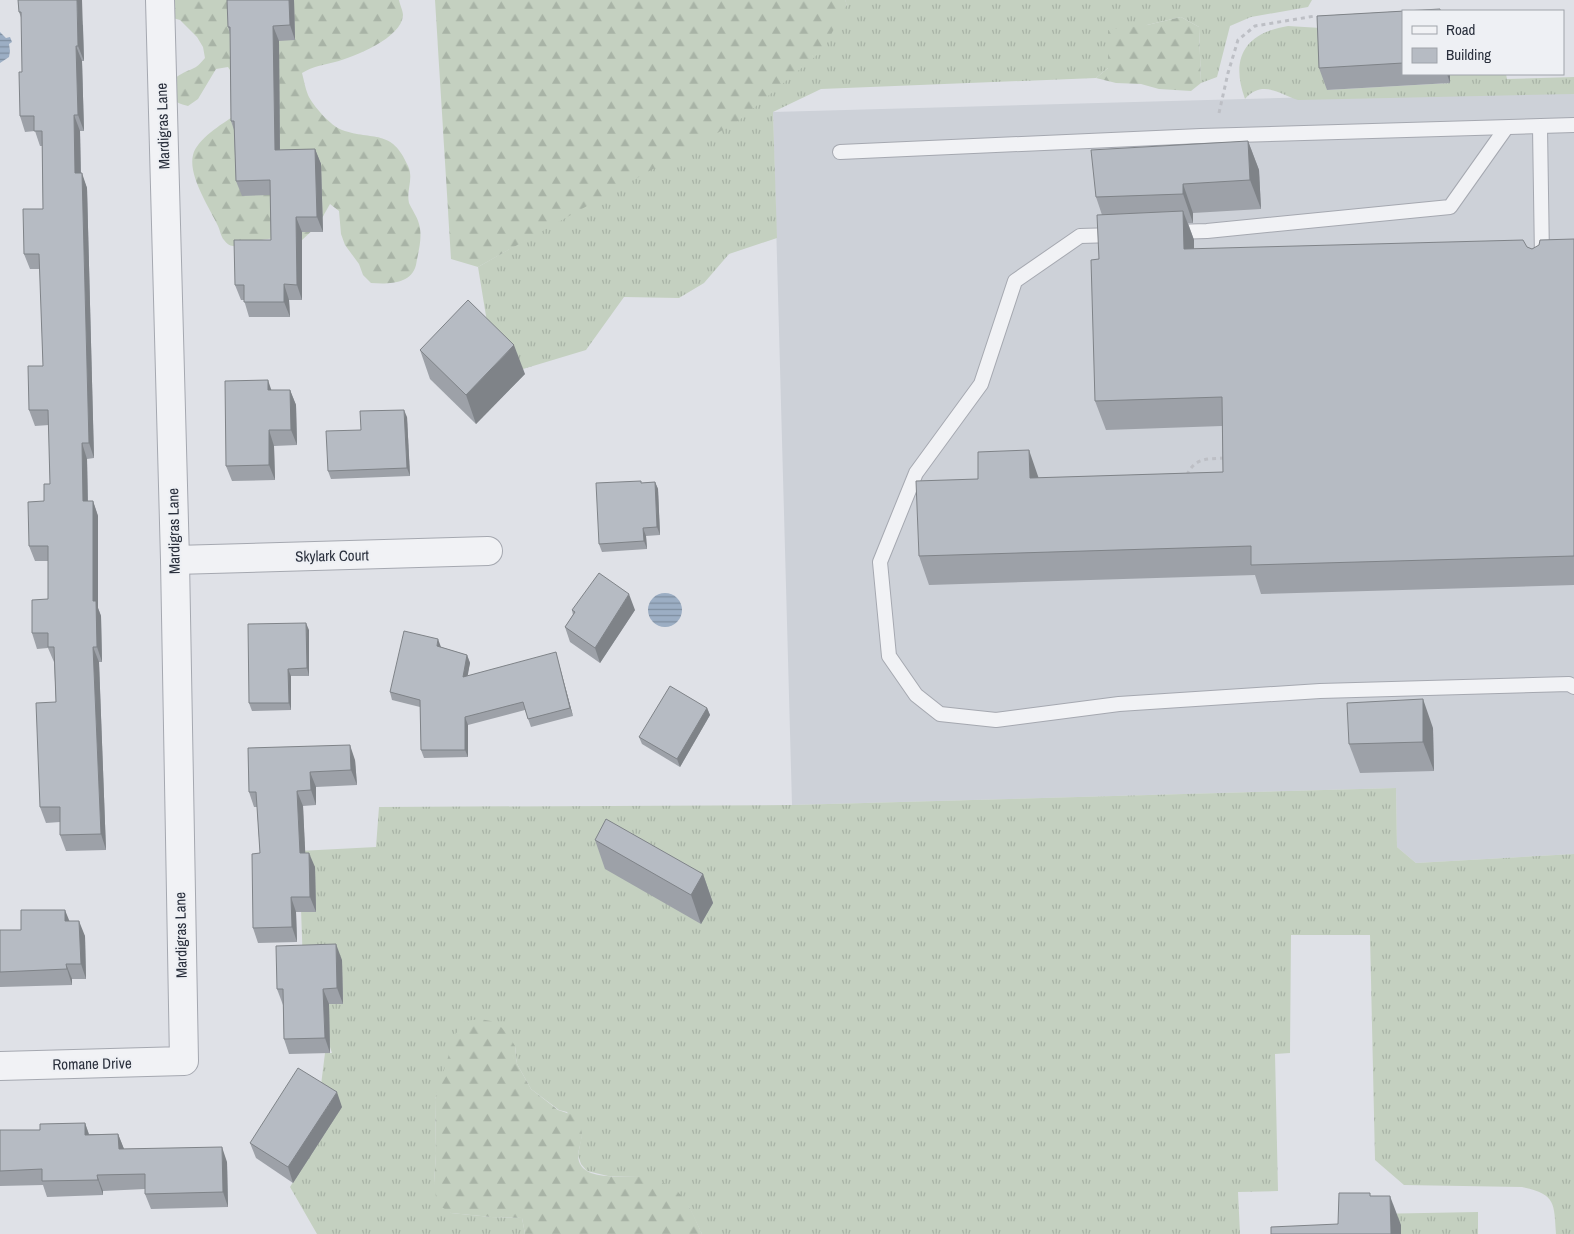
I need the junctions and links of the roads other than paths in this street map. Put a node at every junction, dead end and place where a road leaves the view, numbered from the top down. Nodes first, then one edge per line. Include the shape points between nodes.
1 (160, 0) edge
2 (1574, 125) edge
3 (1540, 127) junction
4 (1506, 128) junction
5 (840, 152) dead end
6 (1158, 233) edge
7 (1129, 234) edge
8 (1542, 269) edge
9 (488, 551) dead end
10 (175, 560) junction
11 (1574, 687) edge
12 (184, 1061) joint
13 (0, 1066) edge

1 - 10 street, Mardigras Lane
2 - 3 lane
3 - 4 lane
3 - 8 lane
4 - 5 lane via 1214,136
4 - 6 lane via 1450,207
7 - 11 lane via 1080,236 1015,281 981,384 916,473 880,562 889,656 916,695 940,714 996,720 1119,704 1311,692 1569,684
9 - 10 street, Skylark Court
10 - 12 street, Mardigras Lane
12 - 13 street, Romane Drive

